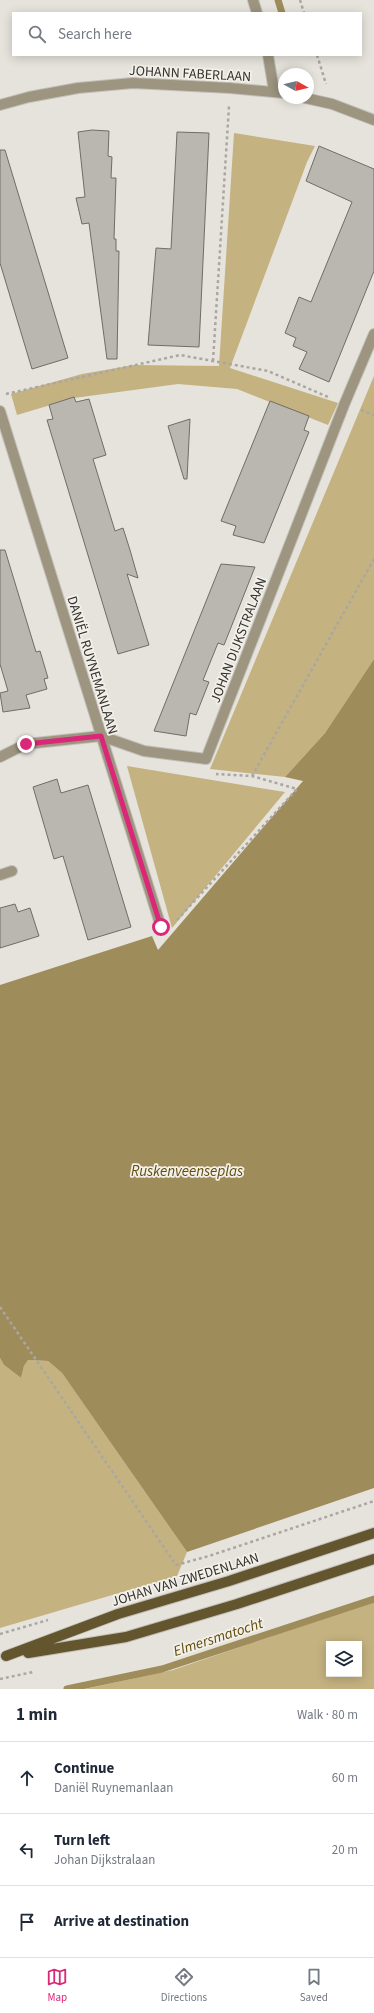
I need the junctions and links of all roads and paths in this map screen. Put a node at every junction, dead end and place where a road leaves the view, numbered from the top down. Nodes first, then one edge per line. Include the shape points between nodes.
1 (253, 0) edge
2 (300, 0) edge
3 (257, 12) edge
4 (304, 12) edge
5 (268, 56) edge
6 (317, 56) edge
7 (230, 88) junction
8 (274, 91) junction
9 (278, 92) edge
10 (314, 100) edge
11 (332, 104) junction
12 (0, 105) edge
13 (374, 120) edge
14 (374, 334) edge
15 (213, 361) junction
16 (0, 395) edge
17 (344, 404) junction
18 (0, 411) edge
19 (374, 415) edge
20 (374, 560) edge
21 (101, 736) junction
22 (0, 757) edge
23 (206, 759) junction
24 (252, 776) junction
25 (12, 871) dead end
26 (0, 875) edge
27 (161, 927) joint
28 (0, 1307) edge
29 (374, 1501) edge
30 (374, 1533) edge
31 (374, 1559) edge
32 (3, 1657) edge

1 - 3 street
2 - 4 path
5 - 8 street
6 - 11 path
7 - 8 street, JOHANN FABERLAAN
7 - 12 street, JOHANN FABERLAAN via 133,83 78,88
7 - 15 path
8 - 9 street, JOHANN FABERLAAN
10 - 11 street
11 - 13 street
14 - 17 street, JOHAN DIJKSTRALAAN
15 - 16 path via 180,355
15 - 17 path via 268,371
17 - 19 path
17 - 23 street, JOHAN DIJKSTRALAAN
18 - 21 street, DANIËL RUYNEMANLAAN
20 - 24 path
21 - 22 street via 26,744
21 - 23 street via 144,750
21 - 27 street, DANIËL RUYNEMANLAAN
23 - 24 path via 206,774
24 - 27 path via 297,789 164,934
25 - 26 street
28 - 29 path via 176,1565
30 - 32 main road, JOHAN VAN ZWEDENLAAN via 229,1581 118,1614
31 - 32 main road, JOHAN VAN ZWEDENLAAN via 126,1637

